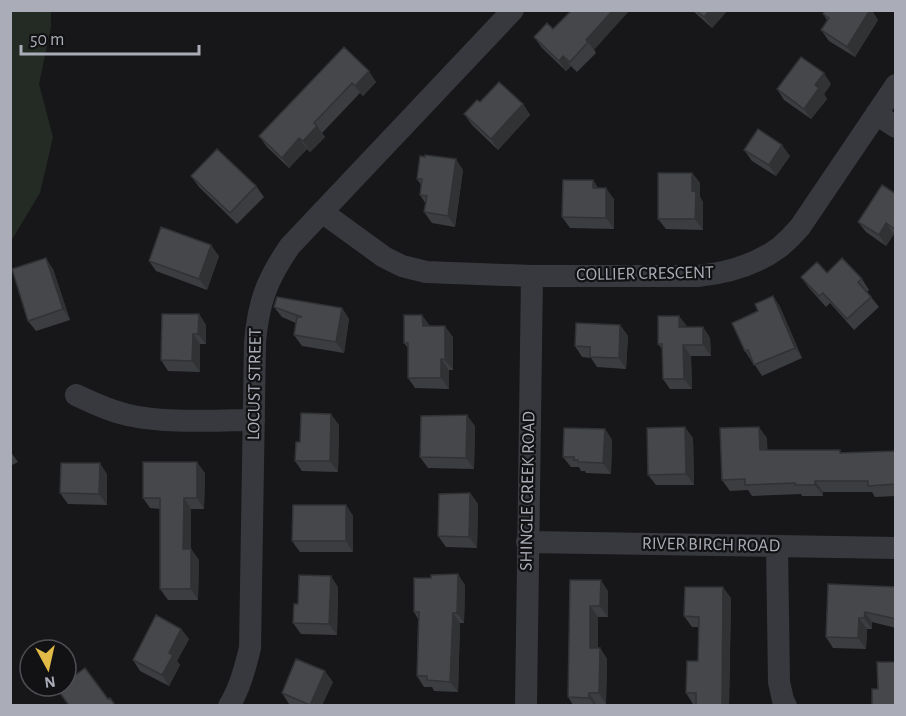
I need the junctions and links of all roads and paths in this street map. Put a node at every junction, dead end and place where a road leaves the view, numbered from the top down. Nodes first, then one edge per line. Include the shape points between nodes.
1 (513, 10) edge
2 (896, 85) edge
3 (876, 114) junction
4 (896, 127) edge
5 (322, 212) junction
6 (532, 276) junction
7 (76, 395) dead end
8 (254, 420) junction
9 (527, 542) junction
10 (777, 547) junction
11 (896, 548) edge
12 (229, 705) edge
13 (526, 705) edge
14 (786, 705) edge

1 - 5 street, LOCUST STREET
2 - 3 street, COLLIER CRESCENT
3 - 4 street
3 - 6 street, COLLIER CRESCENT via 800,227 762,259 741,268 698,276
5 - 6 street, COLLIER CRESCENT via 402,266 426,272
5 - 8 street, LOCUST STREET via 290,246 264,291 255,343
6 - 9 street, SHINGLE CREEK ROAD
7 - 8 street via 128,415 156,419
8 - 12 street, LOCUST STREET via 250,648 243,676
9 - 10 street, RIVER BIRCH ROAD
9 - 13 street, SHINGLE CREEK ROAD
10 - 11 street, RIVER BIRCH ROAD
10 - 14 street via 779,682

